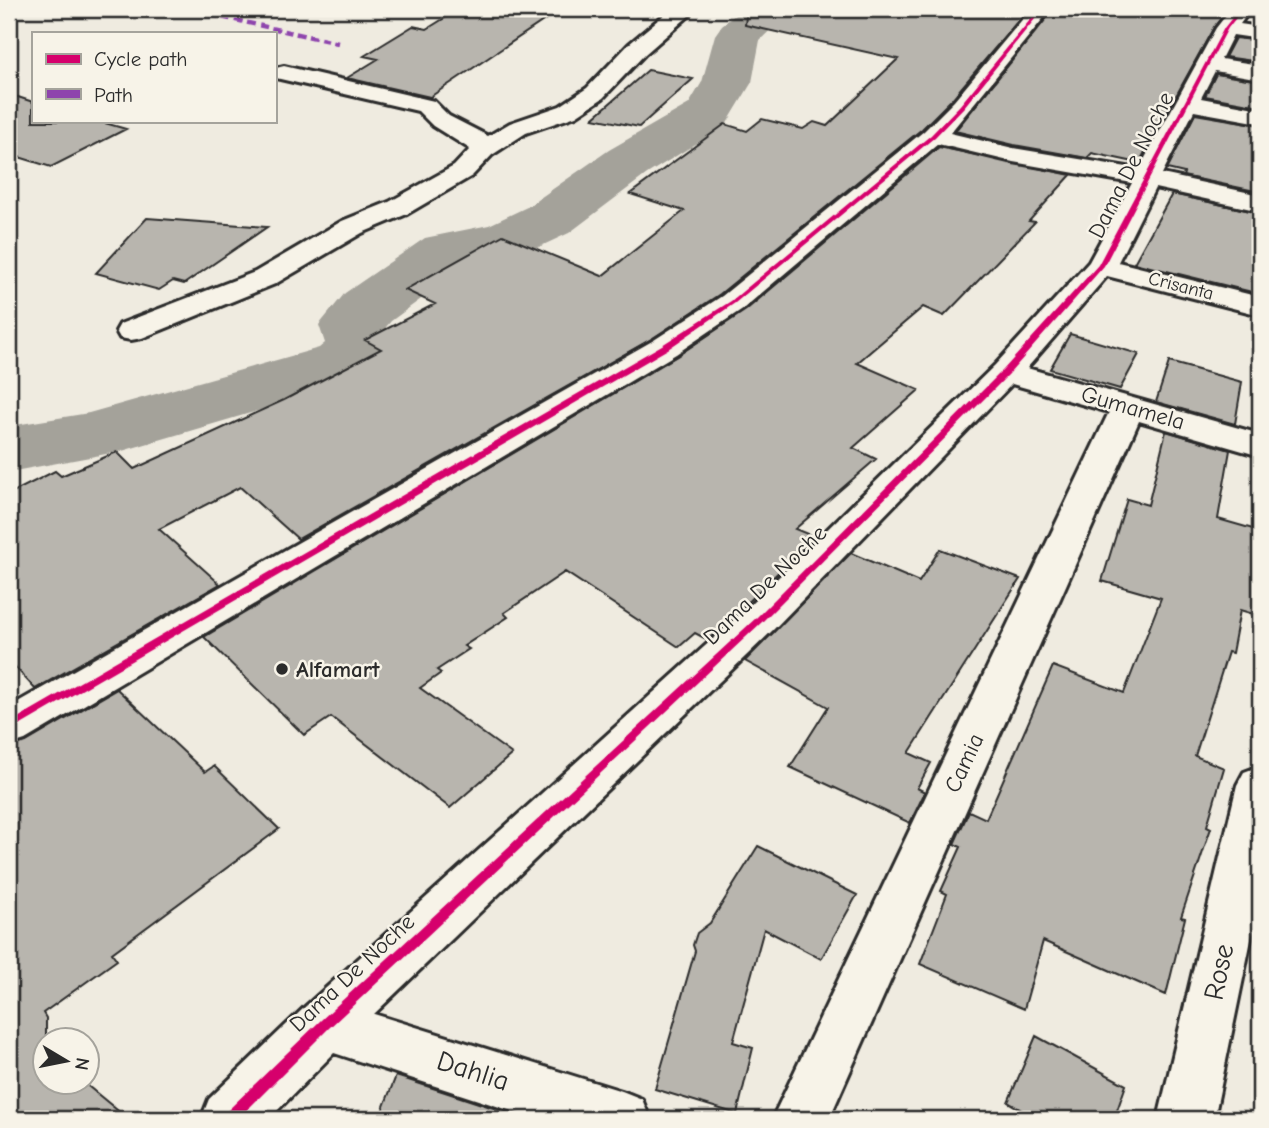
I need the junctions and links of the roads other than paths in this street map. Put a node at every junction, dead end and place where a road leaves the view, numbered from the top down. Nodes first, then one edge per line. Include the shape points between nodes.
1 (681, 9) edge
2 (1041, 9) edge
3 (1242, 23) edge
4 (1207, 62) junction
5 (1260, 72) edge
6 (284, 74) dead end
7 (1186, 102) junction
8 (1260, 116) edge
9 (956, 135) junction
10 (483, 149) junction
11 (1145, 178) junction
12 (1260, 203) edge
13 (1101, 266) junction
14 (1260, 306) edge
15 (131, 331) dead end
16 (1006, 372) junction
17 (1128, 407) junction
18 (1260, 444) edge
19 (9, 727) edge
20 (1260, 785) edge
21 (325, 1024) junction
22 (229, 1119) edge
23 (622, 1119) edge
24 (800, 1119) edge
25 (1186, 1119) edge

1 - 10 street via 681,14 637,49 595,93 568,111 518,128
2 - 9 street
3 - 4 street, Dama De Noche
4 - 5 street
4 - 7 street, Dama De Noche
6 - 10 street via 419,104 470,134
7 - 8 street
7 - 11 street, Dama De Noche
9 - 11 street via 1044,162 1079,164
9 - 19 street via 733,302 665,347
10 - 15 street via 463,171 398,208 352,227 265,278
11 - 12 street
11 - 13 street, Dama De Noche
13 - 14 street, Crisanta
13 - 16 street, Dama De Noche
16 - 17 street, Gumamela
16 - 21 street, Dama De Noche via 759,620
17 - 18 street, Gumamela
17 - 24 street, Camia
20 - 25 street, Rose
21 - 22 street, Dama De Noche
21 - 23 street, Dahlia

